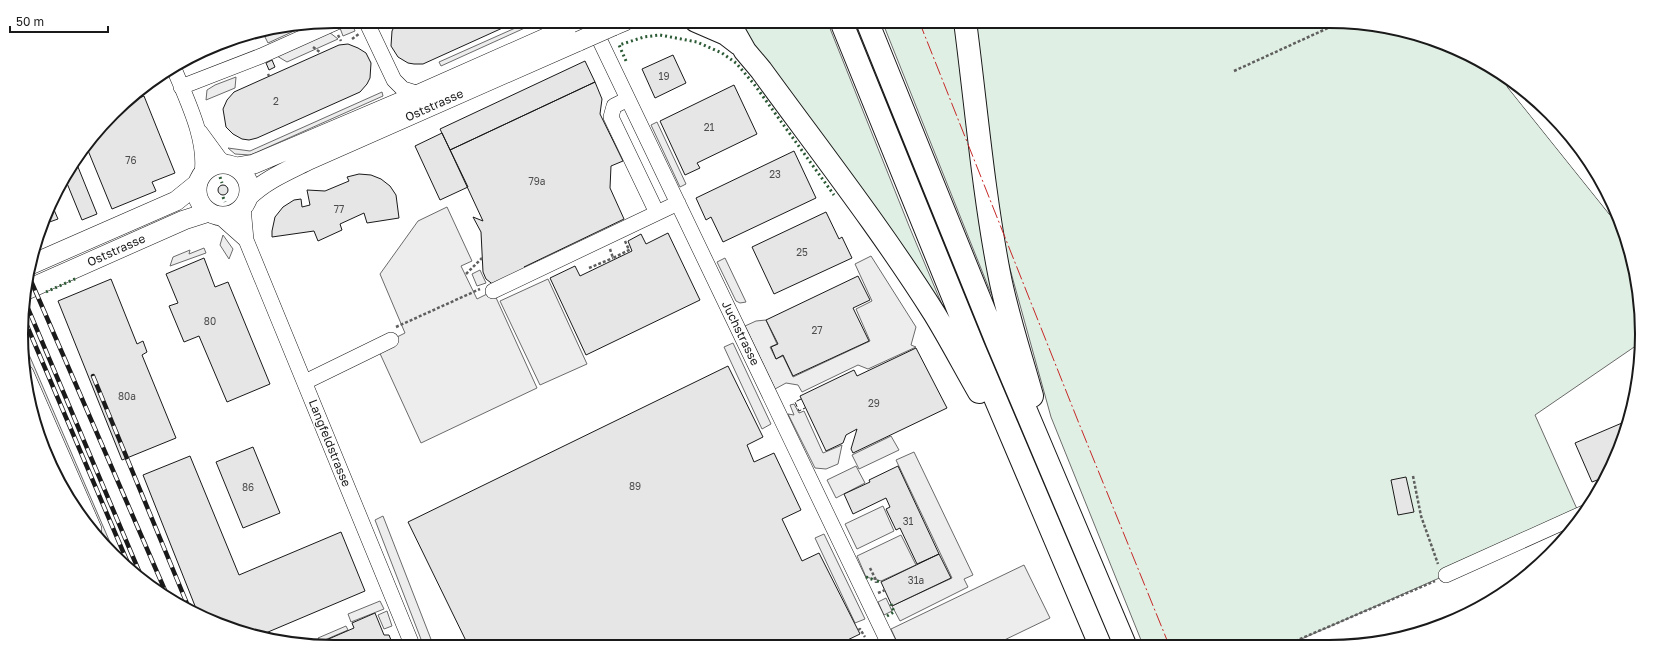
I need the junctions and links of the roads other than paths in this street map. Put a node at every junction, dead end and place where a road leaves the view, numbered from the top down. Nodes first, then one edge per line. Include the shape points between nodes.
1 (372, 28) edge
2 (580, 28) edge
3 (580, 28) edge
4 (583, 28) edge
5 (712, 28) edge
6 (732, 28) edge
7 (844, 28) edge
8 (870, 28) edge
9 (967, 28) edge
10 (321, 29) edge
11 (745, 51) junction
12 (175, 73) edge
13 (181, 87) junction
14 (418, 94) junction
15 (628, 99) junction
16 (1531, 104) edge
17 (196, 126) junction
18 (231, 165) junction
19 (200, 179) junction
20 (1595, 184) edge
21 (245, 202) junction
22 (678, 202) junction
23 (657, 213) junction
24 (214, 214) junction
25 (246, 240) junction
26 (37, 262) edge
27 (32, 287) edge
28 (493, 291) dead end
29 (392, 340) dead end
30 (305, 382) junction
31 (33, 390) edge
32 (1028, 478) junction
33 (1061, 495) junction
34 (88, 516) edge
35 (1574, 518) edge
36 (1446, 576) road end
37 (410, 640) edge
38 (887, 640) edge
39 (1098, 640) edge
40 (1123, 640) edge

1 - 14 street via 394,80 404,89
2 - 14 main road, Oststrasse
3 - 21 main road, Oststrasse via 277,176 256,189
4 - 15 street, Juchstrasse
5 - 11 highway via 726,34
6 - 11 highway
7 - 32 highway
8 - 33 highway
9 - 33 highway via 989,209 1000,274 1007,308
10 - 13 street
11 - 32 highway via 878,230 914,283
12 - 13 street
13 - 17 street
14 - 18 main road, Oststrasse via 254,164
15 - 22 street, Juchstrasse
15 - 23 street via 614,106 611,117
16 - 20 street
17 - 18 street via 219,158
17 - 19 street via 203,165
18 - 19 main road via 212,166
18 - 21 main road via 247,180 249,186
19 - 24 main road via 199,200
19 - 26 main road, Oststrasse via 176,200
21 - 24 main road via 232,214
21 - 25 street, Langfeldstrasse
22 - 23 street
22 - 38 street, Juchstrasse
23 - 28 street
24 - 25 street, Langfeldstrasse
24 - 27 main road, Oststrasse via 184,220
25 - 30 street, Langfeldstrasse
29 - 30 street
30 - 37 street, Langfeldstrasse
31 - 34 street
32 - 39 highway
33 - 40 highway
35 - 36 street

